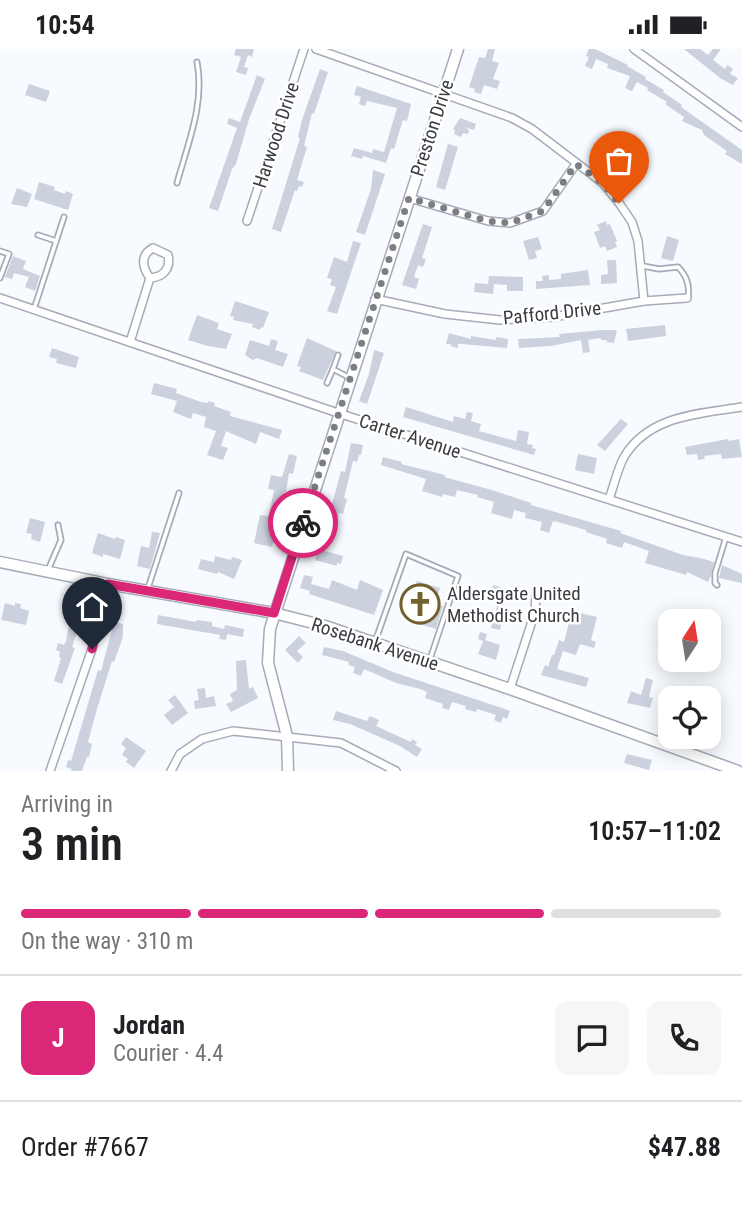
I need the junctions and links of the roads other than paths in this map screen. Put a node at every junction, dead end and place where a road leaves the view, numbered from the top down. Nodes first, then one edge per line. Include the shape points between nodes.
1 (304, 49) edge
2 (316, 49) edge
3 (458, 49) edge
4 (634, 49) edge
5 (197, 62) dead end
6 (442, 95) junction
7 (742, 127) edge
8 (576, 164) junction
9 (177, 183) dead end
10 (409, 198) junction
11 (64, 217) dead end
12 (247, 221) dead end
13 (38, 235) dead end
14 (56, 241) junction
15 (0, 251) edge
16 (640, 266) junction
17 (0, 278) edge
18 (150, 278) dead end
19 (0, 297) edge
20 (687, 298) joint
21 (376, 299) junction
22 (644, 301) junction
23 (34, 309) junction
24 (130, 342) junction
25 (338, 355) dead end
26 (333, 369) junction
27 (350, 377) junction
28 (327, 383) dead end
29 (742, 407) edge
30 (338, 413) junction
31 (178, 493) dead end
32 (609, 499) junction
33 (58, 525) dead end
34 (726, 537) junction
35 (742, 542) edge
36 (0, 562) edge
37 (47, 572) junction
38 (108, 584) junction
39 (717, 585) dead end
40 (147, 591) junction
41 (536, 594) dead end
42 (274, 613) junction
43 (375, 643) junction
44 (429, 661) junction
45 (510, 689) junction
46 (287, 736) junction
47 (50, 771) edge
48 (171, 771) edge
49 (288, 771) edge
50 (396, 771) edge
51 (738, 771) edge

1 - 12 street, Harwood Drive
2 - 6 street
3 - 6 street, Preston Drive
4 - 7 street
5 - 9 lane via 197,112
6 - 8 street via 512,118
6 - 10 street, Preston Drive
8 - 10 street via 543,211 510,223
8 - 16 street via 603,183 632,222
10 - 21 street, Preston Drive
11 - 14 lane
13 - 14 lane
14 - 23 lane
15 - 17 lane via 9,254
16 - 20 lane via 678,267 688,286
16 - 22 street
18 - 24 street
19 - 23 street, Carter Avenue
20 - 22 street, Pafford Drive
21 - 22 street, Pafford Drive via 500,320 554,317
21 - 27 street, Preston Drive
23 - 24 street, Carter Avenue
24 - 30 street, Carter Avenue
25 - 26 lane
26 - 27 lane
26 - 28 lane
27 - 30 street, Preston Drive
29 - 32 street via 673,418 655,427 624,458
30 - 32 street, Carter Avenue
30 - 42 street, Preston Drive
31 - 40 lane
32 - 34 street, Carter Avenue
33 - 37 lane via 61,540
34 - 35 street, Carter Avenue
34 - 39 lane via 715,573
36 - 37 street, Rosebank Avenue
37 - 38 street, Rosebank Avenue
38 - 40 street, Rosebank Avenue
38 - 47 street via 92,649
40 - 42 street, Rosebank Avenue
41 - 45 street via 535,612
42 - 43 street, Rosebank Avenue
42 - 46 street, Preston Drive via 268,663
43 - 44 street, Rosebank Avenue
43 - 44 lane via 406,554 458,576
44 - 45 street, Rosebank Avenue
45 - 51 street, Rosebank Avenue
46 - 48 street via 233,731 202,739 180,754
46 - 49 street, Preston Drive
46 - 50 street via 341,743

